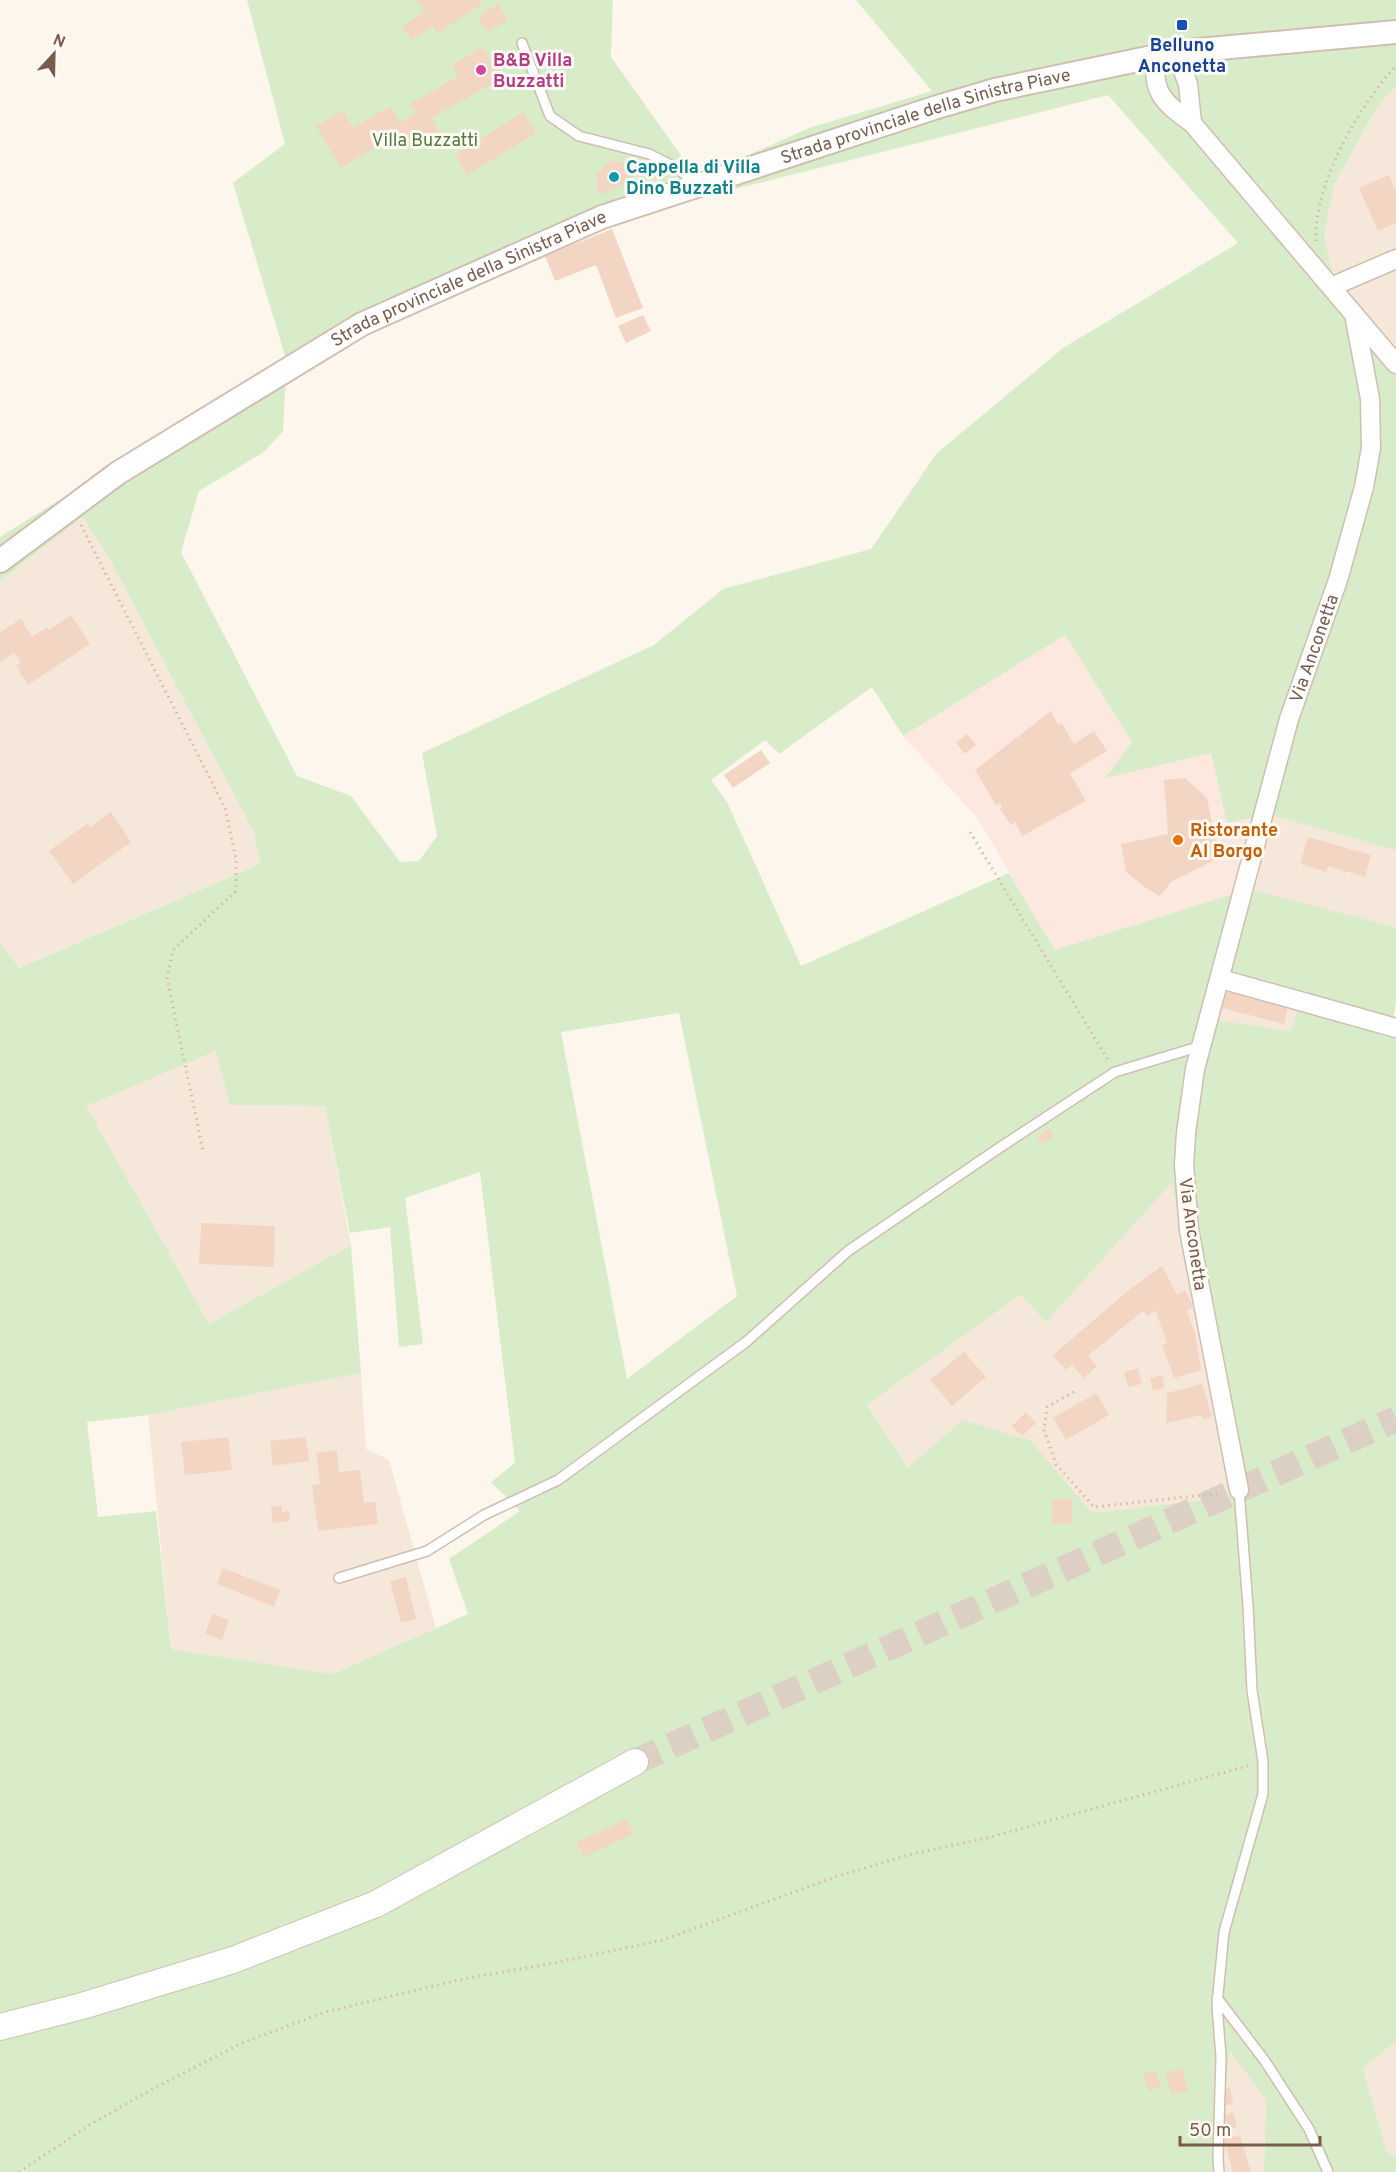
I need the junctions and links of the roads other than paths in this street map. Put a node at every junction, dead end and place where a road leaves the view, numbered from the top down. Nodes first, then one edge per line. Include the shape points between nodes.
1 (1386, 32) edge
2 (522, 43) dead end
3 (1166, 53) junction
4 (1192, 123) junction
5 (697, 185) junction
6 (1396, 259) edge
7 (1331, 287) junction
8 (1354, 314) junction
9 (1396, 363) edge
10 (0, 561) edge
11 (1221, 979) junction
12 (1396, 1028) edge
13 (1201, 1046) junction
14 (1239, 1490) joint
15 (339, 1578) dead end
16 (635, 1762) tunnel mouth
17 (1217, 1998) junction
18 (0, 2027) edge
19 (1219, 2172) edge
20 (1328, 2172) edge

1 - 3 street, Strada provinciale della Sinistra Piave
2 - 5 lane via 550,116 579,136 649,154 677,168
3 - 4 street via 1188,84
3 - 4 street, Via Anconetta via 1154,78 1157,90
3 - 5 street, Strada provinciale della Sinistra Piave via 996,90
4 - 7 street, Via Anconetta
5 - 10 street, Strada provinciale della Sinistra Piave via 602,217 362,324 118,473
6 - 7 street
7 - 8 street, Via Anconetta
8 - 9 street, Via Anconetta
8 - 11 street, Via Anconetta via 1370,399 1371,448 1364,487 1338,580 1289,719
11 - 12 street
11 - 13 street, Via Anconetta
13 - 14 street, Via Anconetta via 1186,1133 1185,1196
13 - 15 lane via 1115,1072 999,1148 848,1251 746,1342 558,1480 484,1515 427,1551
14 - 17 lane via 1263,1794 1224,1932
16 - 18 main road via 376,1904 233,1960
17 - 19 lane via 1221,2057
17 - 20 lane via 1265,2061 1309,2129

